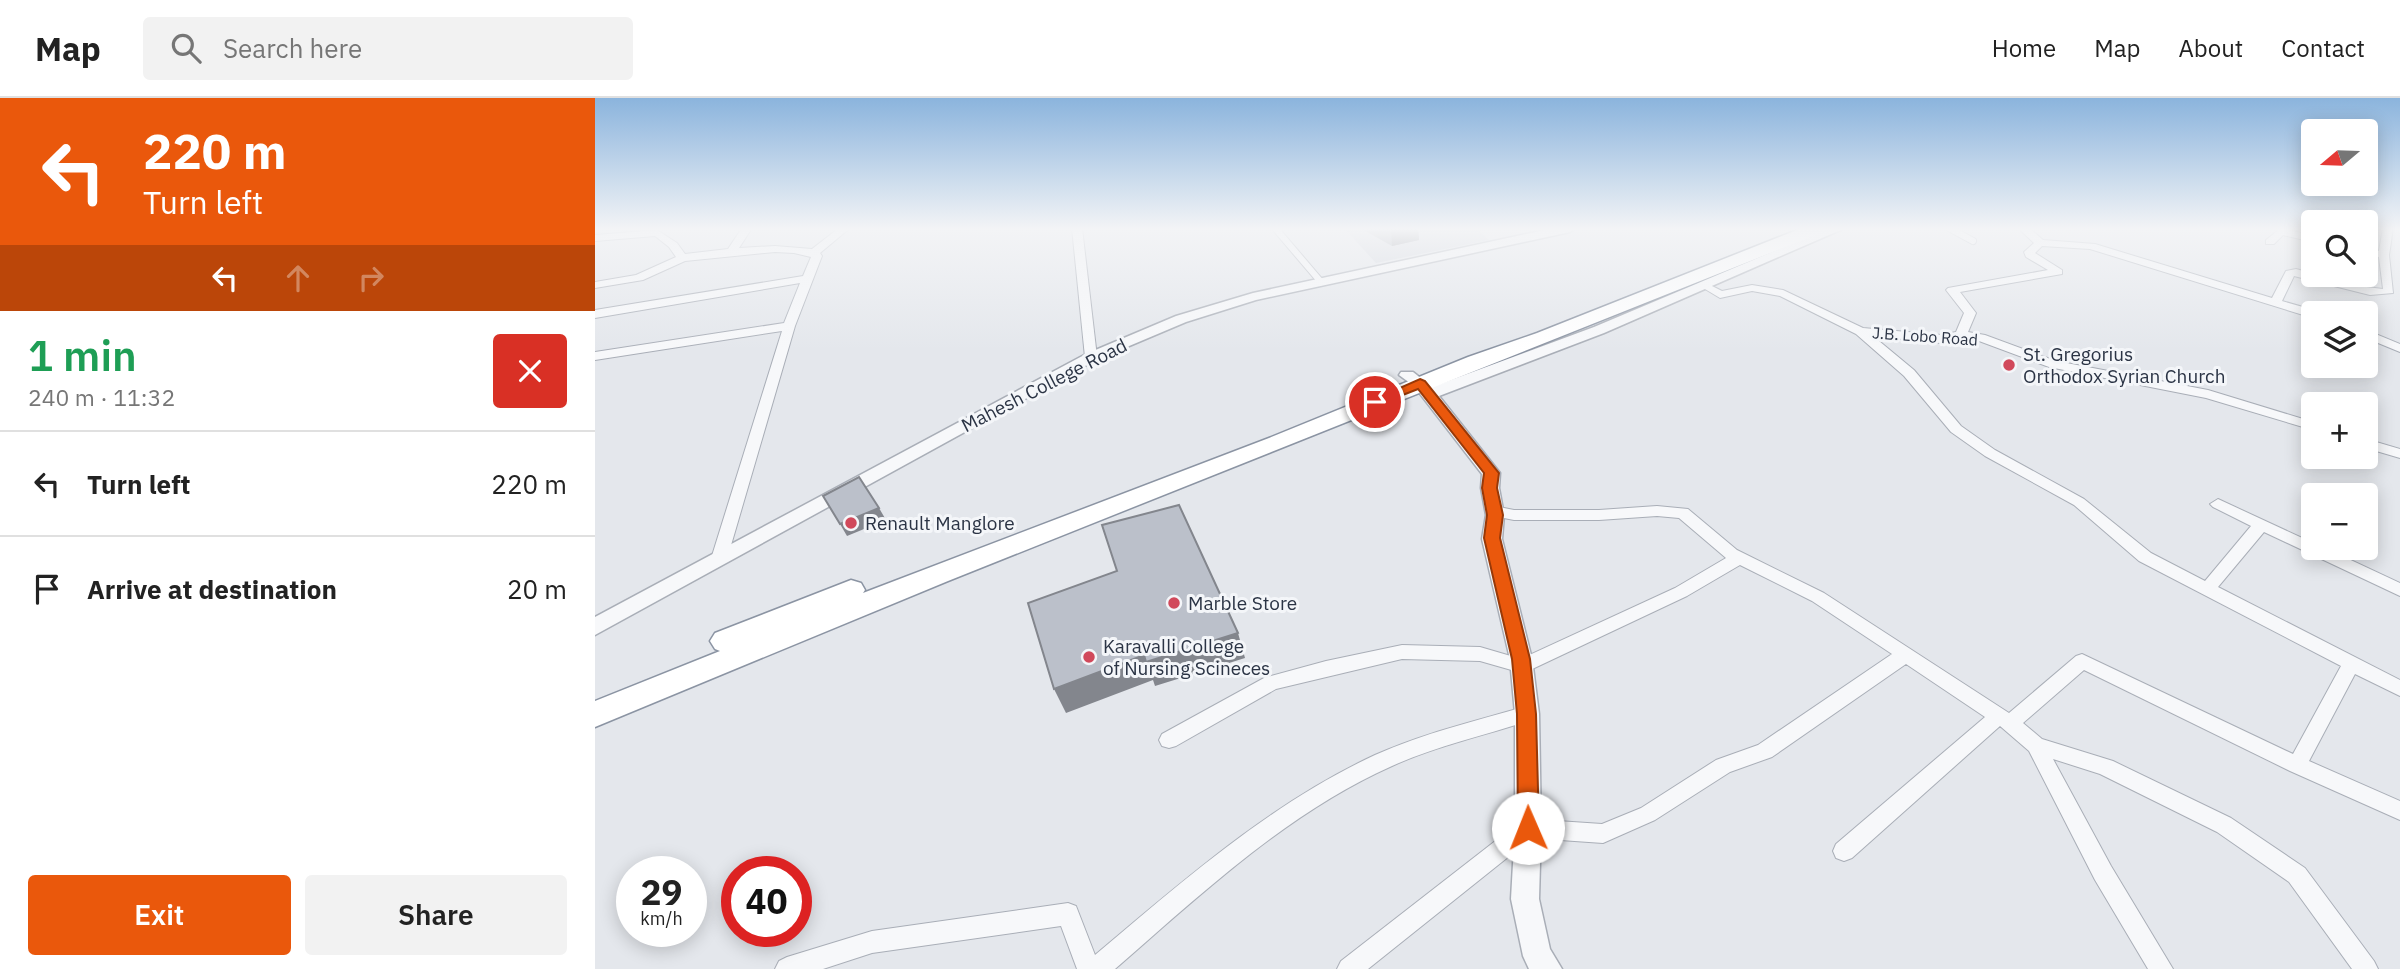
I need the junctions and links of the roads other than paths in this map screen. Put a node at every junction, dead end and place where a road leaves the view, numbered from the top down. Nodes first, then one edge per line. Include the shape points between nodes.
1 (659, 269) edge
2 (811, 269) edge
3 (1081, 269) edge
4 (1310, 269) edge
5 (1383, 269) edge
6 (1682, 269) edge
7 (1716, 269) edge
8 (1741, 269) edge
9 (2052, 269) edge
10 (2162, 269) edge
11 (2386, 269) edge
12 (806, 279) junction
13 (1321, 282) junction
14 (595, 285) edge
15 (1706, 286) junction
16 (2276, 300) junction
17 (2301, 309) edge
18 (595, 314) edge
19 (789, 326) junction
20 (1860, 331) junction
21 (1961, 335) junction
22 (1545, 337) joint
23 (2378, 339) edge
24 (2400, 348) edge
25 (595, 356) edge
26 (1091, 357) junction
27 (1475, 361) joint
28 (1419, 384) junction
29 (2301, 422) edge
30 (2378, 447) edge
31 (2400, 454) edge
32 (2218, 504) dead end
33 (1494, 511) junction
34 (2261, 525) junction
35 (1740, 558) junction
36 (719, 559) junction
37 (2206, 590) junction
38 (2400, 590) edge
39 (595, 627) edge
40 (1906, 654) junction
41 (2351, 664) junction
42 (1522, 666) junction
43 (2400, 689) edge
44 (595, 696) edge
45 (595, 714) edge
46 (1527, 714) junction
47 (2004, 719) junction
48 (1169, 740) dead end
49 (2036, 745) junction
50 (2297, 765) junction
51 (2400, 811) edge
52 (1528, 828) junction
53 (1844, 851) dead end
54 (787, 969) edge
55 (1089, 969) edge
56 (1097, 969) edge
57 (1349, 969) edge
58 (1548, 969) edge
59 (2161, 969) edge
60 (2366, 969) edge

1 - 14 street via 639,278
2 - 12 street
3 - 26 street
4 - 13 lane
5 - 13 street, Mahesh College Road
6 - 28 highway
7 - 22 highway
8 - 15 street
9 - 21 street via 2058,272 1952,290 1970,313
10 - 16 street
11 - 16 street via 2389,291 2383,294 2296,272 2290,274
12 - 18 street
12 - 19 street
13 - 26 street, Mahesh College Road via 1181,319
15 - 20 street, J.B. Lobo Road via 1720,295 1752,288 1783,293
15 - 28 street
16 - 17 street
19 - 25 street
19 - 36 street
20 - 21 street, J.B. Lobo Road via 1941,339
20 - 37 street via 1909,373 1956,429 2079,502 2145,557
21 - 29 street, J.B. Lobo Road via 2053,364 2208,394
22 - 27 highway
23 - 24 street
26 - 36 street, Mahesh College Road
27 - 28 highway
28 - 33 street via 1492,473
28 - 44 highway via 799,609
28 - 45 highway
30 - 31 street
32 - 34 street
33 - 35 street via 1514,515 1683,513
33 - 42 street via 1492,538
34 - 37 street
34 - 38 street
35 - 40 street via 1818,597
35 - 42 street via 1681,592
36 - 39 street, Mahesh College Road
37 - 41 street
40 - 47 street
40 - 52 street via 1765,751 1723,766 1648,814 1603,834
41 - 43 street
41 - 50 street
42 - 46 street
42 - 48 street via 1480,654 1402,652 1271,683
46 - 52 street
46 - 56 street via 1388,759 1296,810 1177,900
47 - 49 street
47 - 50 street via 2082,661
47 - 53 street
49 - 59 street via 2103,873
49 - 60 street via 2106,767 2224,825 2297,875
50 - 51 street
52 - 57 street
52 - 58 street via 1525,899 1537,956
54 - 55 street via 872,942 1068,914

